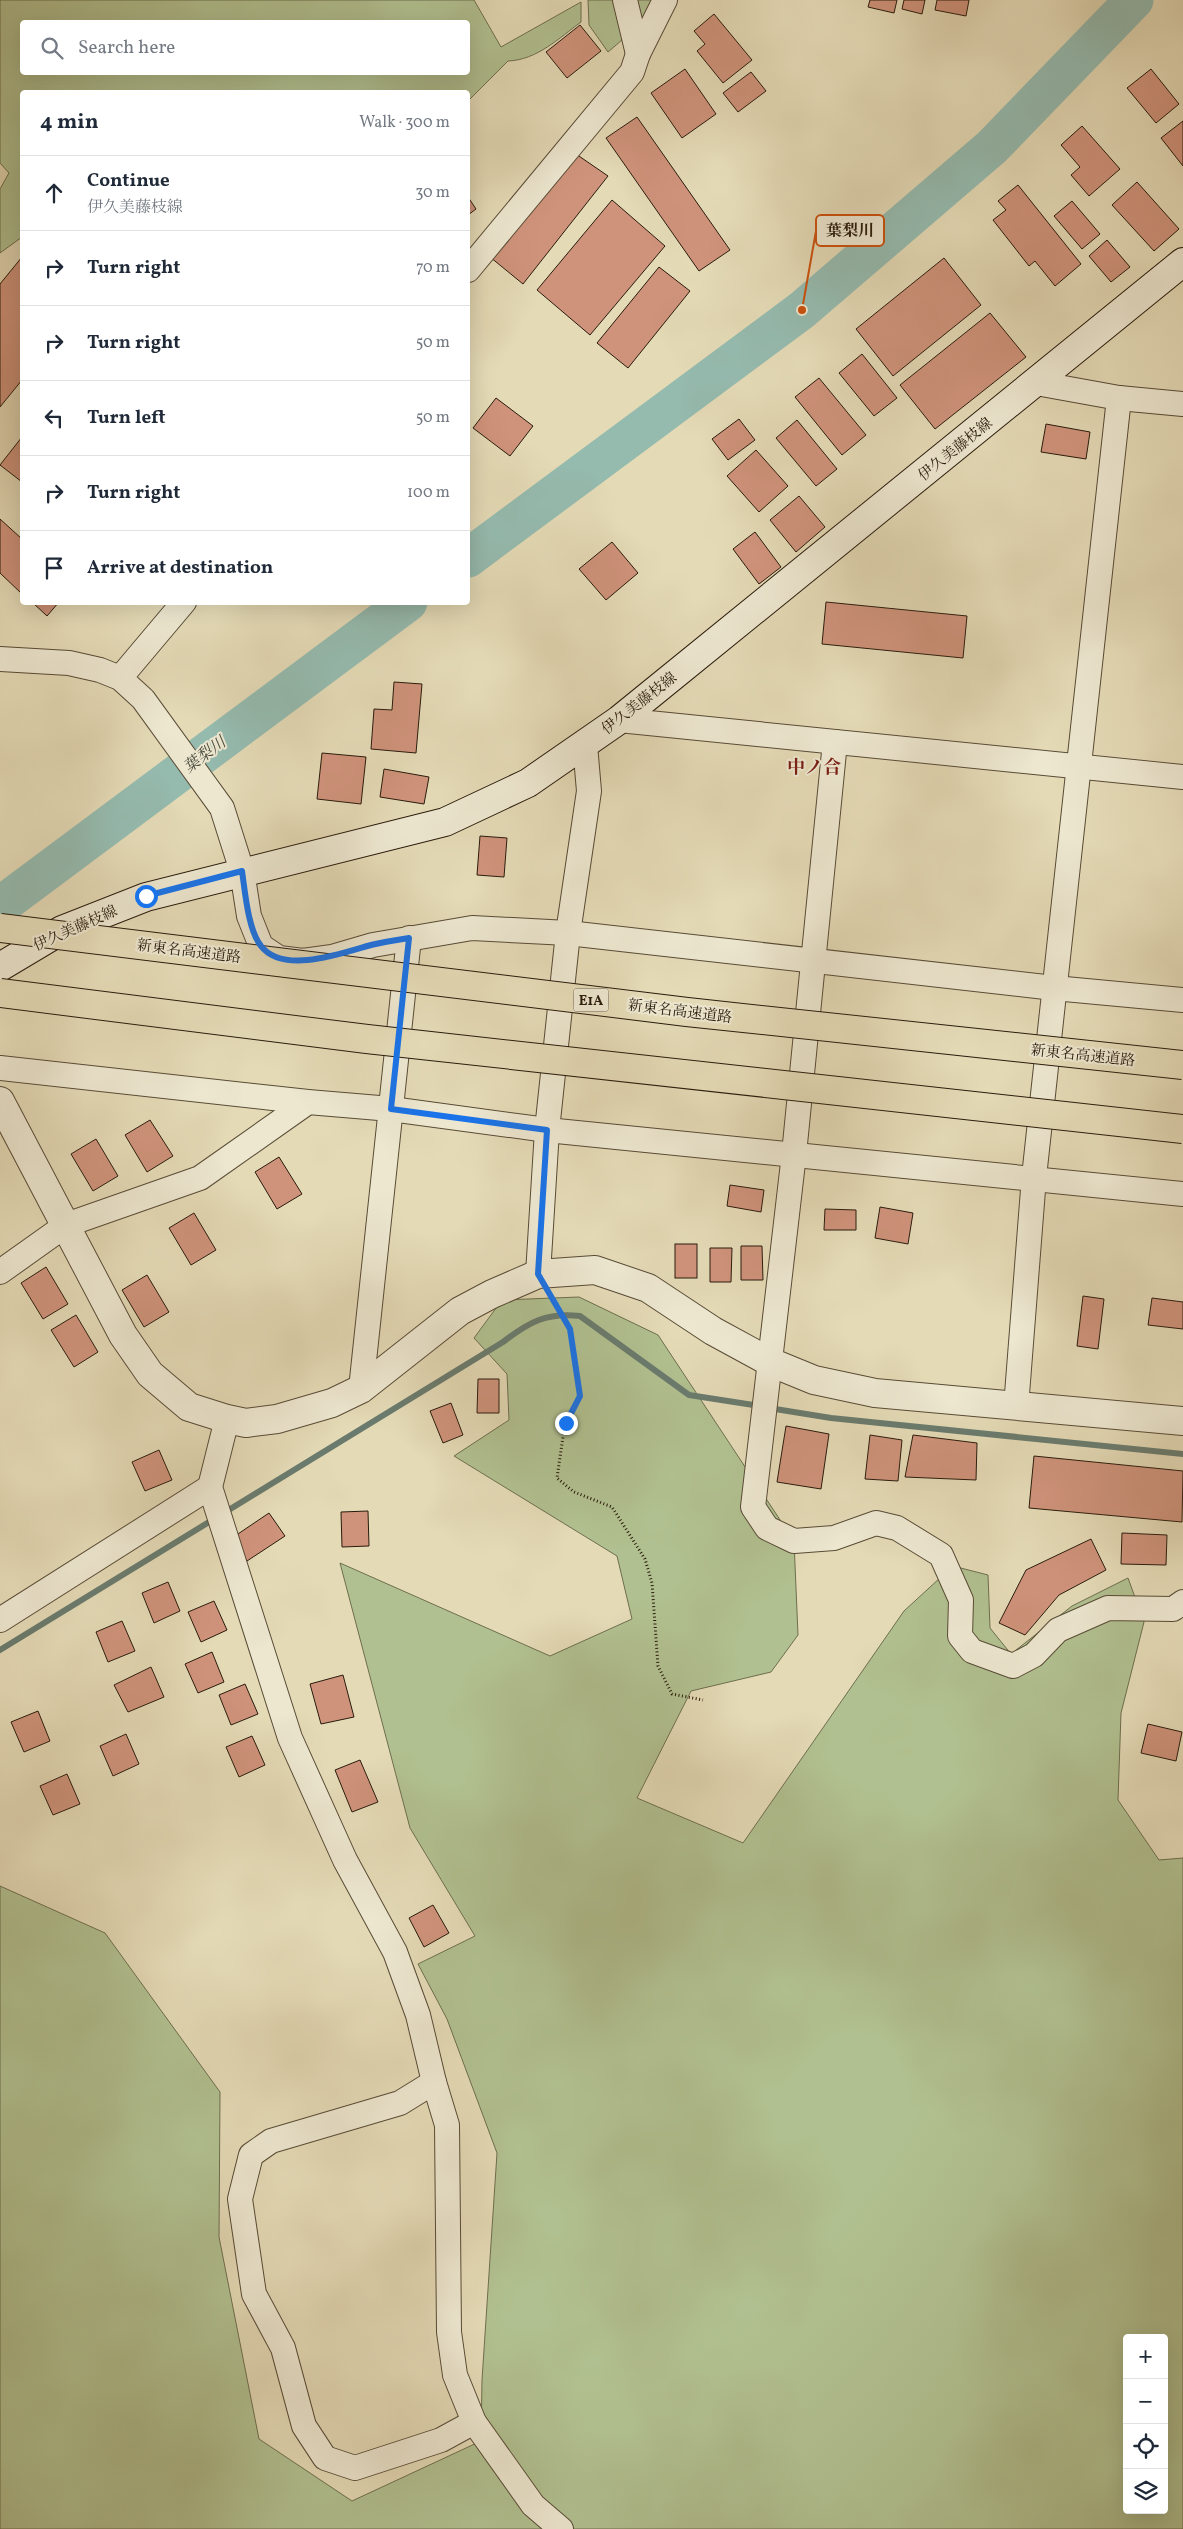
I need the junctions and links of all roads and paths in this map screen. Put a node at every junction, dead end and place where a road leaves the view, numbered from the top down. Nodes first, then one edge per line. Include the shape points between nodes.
1 (625, 0) edge
2 (665, 0) edge
3 (638, 54) junction
4 (1183, 262) edge
5 (470, 268) edge
6 (1036, 383) junction
7 (1119, 398) junction
8 (1183, 404) edge
9 (181, 605) edge
10 (0, 658) edge
11 (120, 678) junction
12 (619, 720) junction
13 (835, 742) junction
14 (585, 745) junction
15 (1078, 765) junction
16 (1183, 777) edge
17 (242, 871) junction
18 (0, 928) edge
19 (568, 933) junction
20 (409, 938) junction
21 (813, 960) junction
22 (0, 967) edge
23 (1054, 988) junction
24 (0, 993) edge
25 (1183, 1000) edge
26 (1183, 1065) edge
27 (0, 1068) edge
28 (0, 1101) edge
29 (308, 1102) junction
30 (391, 1109) junction
31 (1183, 1129) edge
32 (547, 1130) junction
33 (794, 1154) junction
34 (1034, 1177) junction
35 (1183, 1194) edge
36 (66, 1225) junction
37 (0, 1272) edge
38 (538, 1274) junction
39 (770, 1362) junction
40 (361, 1389) junction
41 (1016, 1407) junction
42 (227, 1419) junction
43 (1183, 1421) edge
44 (210, 1488) junction
45 (1183, 1602) edge
46 (0, 1620) edge
47 (703, 1700) dead end
48 (434, 2082) junction
49 (474, 2422) junction
50 (561, 2529) edge

1 - 3 street
2 - 3 street
3 - 5 street via 632,72
4 - 6 street, 伊久美藤枝線
6 - 7 street
6 - 12 street, 伊久美藤枝線
7 - 8 street
7 - 15 street
9 - 11 street
10 - 11 street via 69,663
11 - 17 street via 143,699 222,808
12 - 13 street
12 - 14 street, 伊久美藤枝線
13 - 15 street
13 - 21 street
14 - 17 street, 伊久美藤枝線 via 528,783 445,822
14 - 19 street via 589,791
15 - 16 street
15 - 23 street
17 - 20 street via 249,916 261,946 279,958 303,961 332,957
17 - 22 street, 伊久美藤枝線 via 146,896 62,930
18 - 26 highway, 新東名高速道路 / E1A, bridge via 687,1012
19 - 20 street via 472,928
19 - 21 street
19 - 32 street
20 - 30 street
21 - 23 street
21 - 33 street
23 - 25 street
23 - 34 street
24 - 31 highway, bridge via 366,1039
27 - 29 street
28 - 36 street
29 - 30 street
29 - 36 street via 200,1178
30 - 32 street
30 - 40 street
32 - 33 street
32 - 38 street
33 - 34 street
33 - 39 street
34 - 35 street
34 - 41 street
36 - 37 street
36 - 42 street via 123,1335 150,1374 188,1407
38 - 39 street via 595,1270 648,1288 713,1331
38 - 40 street via 460,1311
38 - 47 path via 570,1329 580,1396 566,1423 557,1478 574,1492 612,1508 645,1559 652,1583 658,1666 672,1694
39 - 41 street via 814,1380 874,1393
39 - 45 street via 753,1507 762,1521 767,1528 794,1541 834,1538 876,1523 897,1528 942,1555 960,1600 960,1636 972,1651 1013,1666 1034,1655 1058,1630 1108,1608 1173,1609
40 - 42 street via 332,1403 277,1419 246,1423
41 - 43 street
42 - 44 street
44 - 46 street
44 - 48 street via 290,1738 345,1860 395,1952 418,2014
48 - 49 street via 447,2125 449,2332 455,2374
48 - 49 street via 400,2103 271,2141 251,2155 240,2200 254,2294 283,2348 304,2426 325,2458 355,2468 441,2440
49 - 50 street via 533,2505

